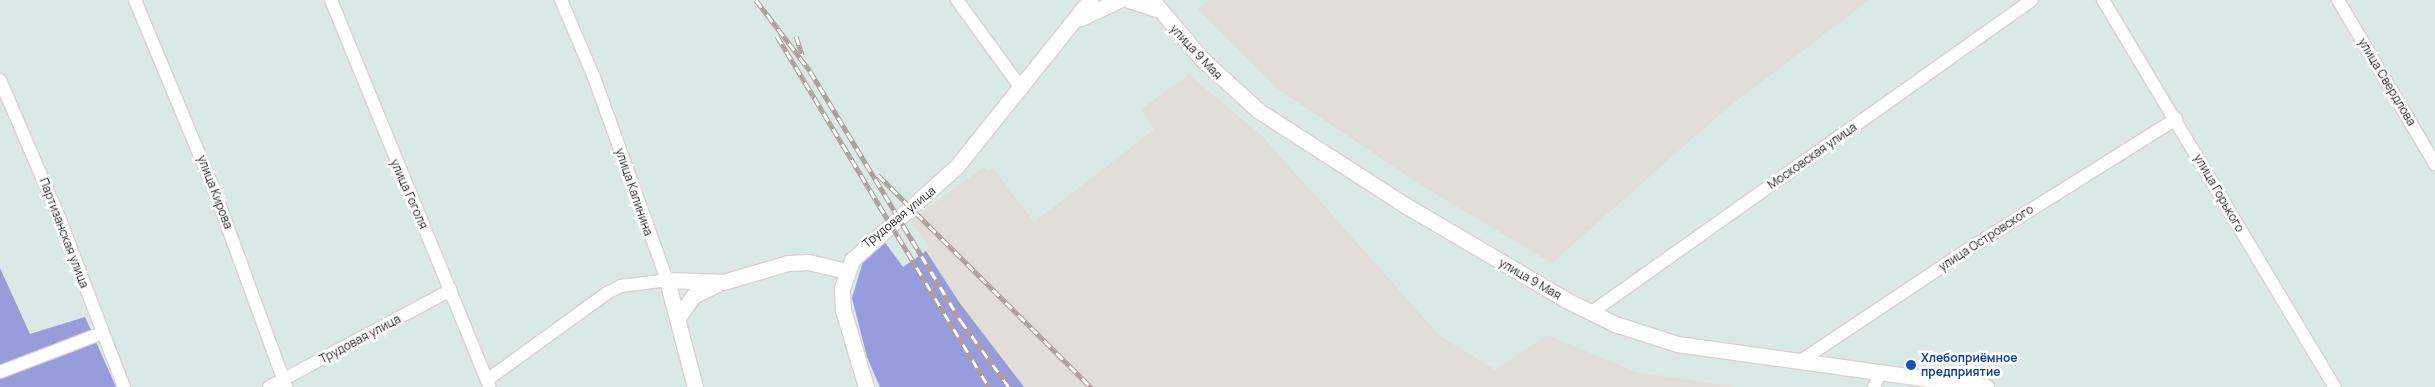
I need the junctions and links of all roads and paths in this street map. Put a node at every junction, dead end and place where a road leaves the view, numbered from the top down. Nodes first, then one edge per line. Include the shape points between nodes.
1 (135, 0) edge
2 (330, 0) edge
3 (561, 0) edge
4 (957, 0) edge
5 (1090, 0) edge
6 (1119, 0) edge
7 (1130, 0) edge
8 (2032, 0) edge
9 (2103, 0) edge
10 (2338, 0) edge
11 (1156, 5) edge
12 (1072, 25) junction
13 (0, 80) edge
14 (1022, 90) junction
15 (2176, 119) junction
16 (2435, 164) edge
17 (847, 271) junction
18 (667, 280) junction
19 (723, 282) junction
20 (451, 290) junction
21 (1592, 312) junction
22 (677, 318) junction
23 (102, 333) junction
24 (1799, 362) junction
25 (0, 372) edge
26 (1877, 380) edge
27 (488, 383) edge
28 (284, 384) edge
29 (124, 387) edge
30 (269, 387) edge
31 (695, 387) edge
32 (866, 387) edge
33 (1986, 387) edge
34 (2335, 387) edge

1 - 28 street, улица Кирова via 213,187
2 - 20 street, улица Гоголя via 387,145
3 - 18 street, улица Калинина via 593,75
4 - 14 street
5 - 12 street, Трудовая улица
6 - 12 street via 1104,4
7 - 11 street
8 - 21 street, Московская улица
9 - 15 street, улица Горького
10 - 16 street, улица Свердлова
11 - 21 street, улица 9 Мая via 1226,84 1259,111 1405,206
12 - 14 street, Трудовая улица
13 - 23 street, Партизанская улица via 59,216
14 - 17 street, Трудовая улица via 957,166 861,249
15 - 24 street, улица Островского via 1967,250
15 - 34 street, улица Горького
17 - 19 street via 808,262 788,263
17 - 32 street via 842,310
18 - 19 street
18 - 22 street, улица Калинина
18 - 27 street via 621,286 607,293
19 - 22 street via 694,296
20 - 27 street, улица Гоголя
20 - 28 street, Трудовая улица
21 - 24 street, улица 9 Мая via 1677,344
22 - 31 street, улица Калинина
23 - 25 street
23 - 29 street, Партизанская улица
24 - 26 street, улица 9 Мая
26 - 33 street, улица 9 Мая
28 - 30 street, Трудовая улица

